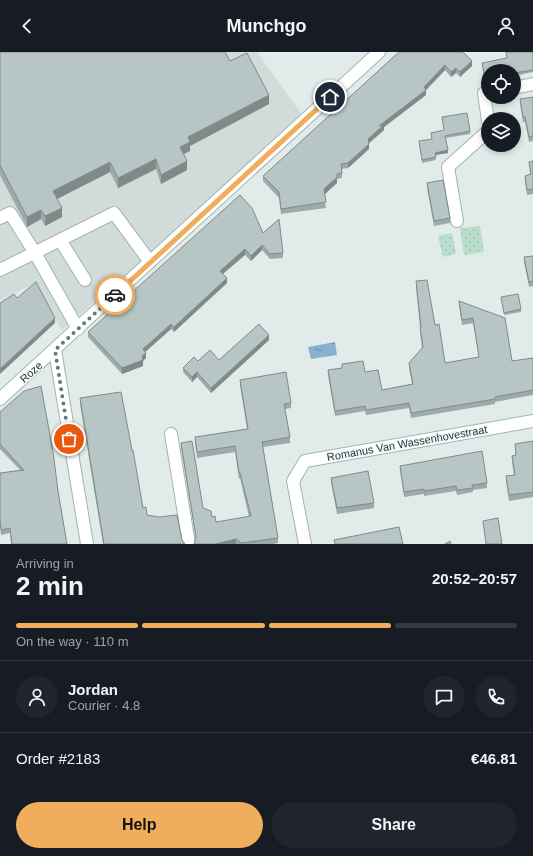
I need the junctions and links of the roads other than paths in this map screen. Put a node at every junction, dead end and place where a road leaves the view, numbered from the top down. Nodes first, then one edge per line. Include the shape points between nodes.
1 (379, 52) edge
2 (533, 84) edge
3 (521, 87) edge
4 (481, 137) edge
5 (0, 218) edge
6 (457, 221) dead end
7 (60, 240) junction
8 (35, 253) junction
9 (150, 262) junction
10 (0, 270) edge
11 (85, 280) dead end
12 (78, 329) junction
13 (55, 350) junction
14 (0, 399) edge
15 (533, 421) edge
16 (171, 434) dead end
17 (87, 544) edge
18 (189, 544) edge
19 (305, 544) edge

1 - 9 street, Roze
2 - 3 street
4 - 6 street via 448,167
5 - 8 street via 10,213
7 - 8 street
7 - 9 street via 114,213
7 - 11 street
8 - 10 street
8 - 12 street
9 - 12 street, Roze
12 - 13 street, Roze
13 - 14 street, Roze
13 - 17 street
15 - 19 street, Romanus Van Wassenhovestraat via 305,461 292,482
16 - 18 street

